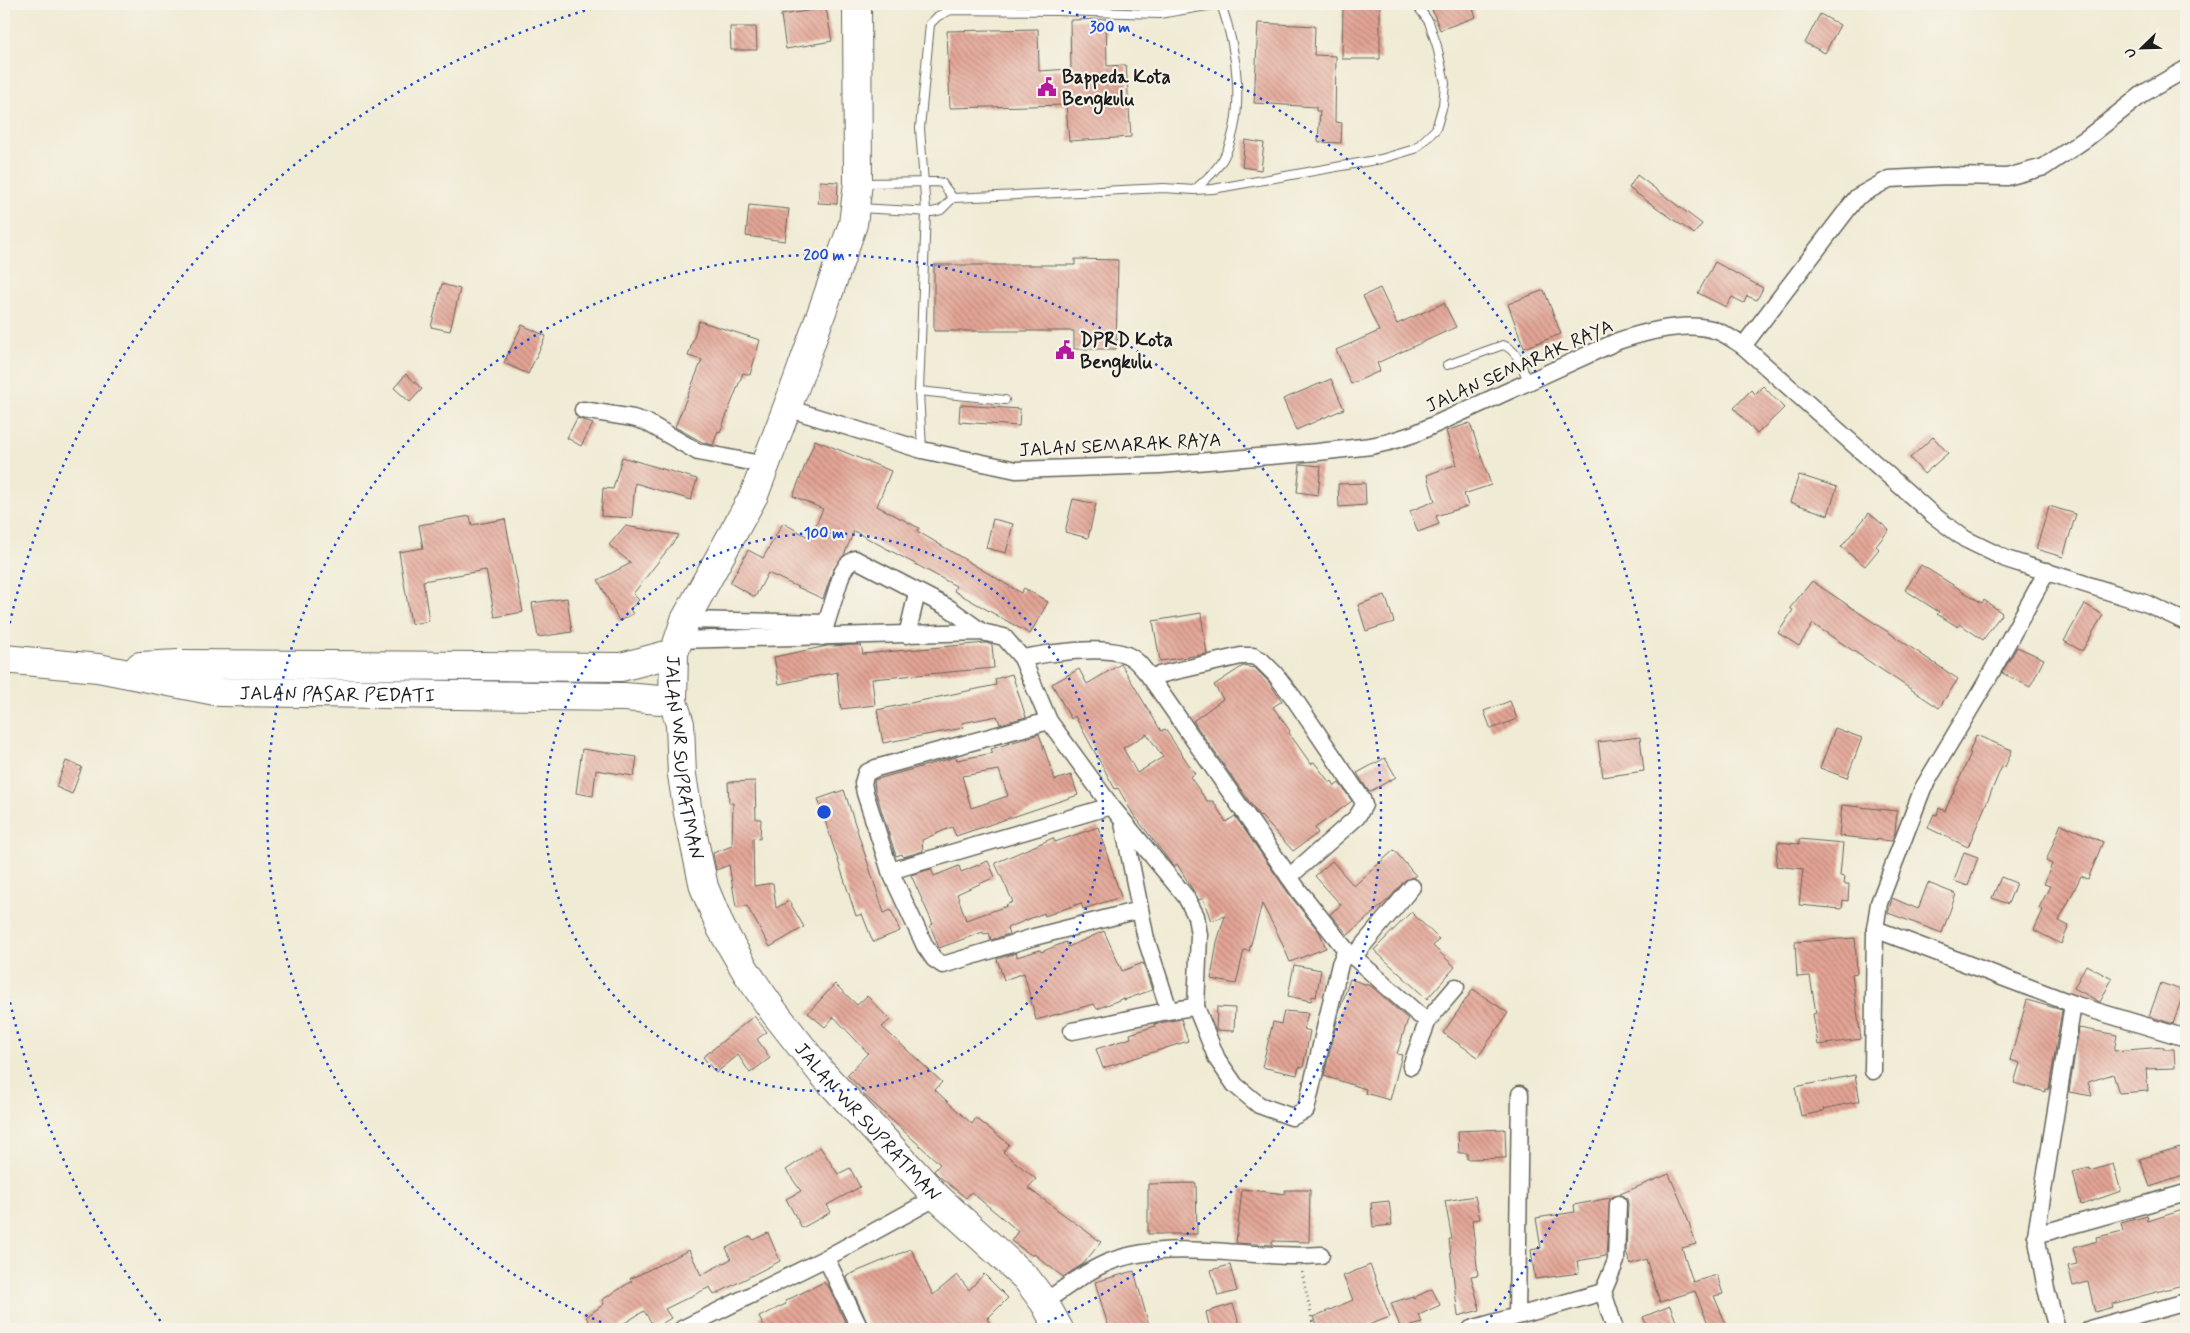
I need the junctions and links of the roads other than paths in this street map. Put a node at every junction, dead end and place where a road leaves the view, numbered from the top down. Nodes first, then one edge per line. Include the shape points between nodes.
1 (857, 4) edge
2 (1220, 4) edge
3 (1416, 4) edge
4 (2186, 68) edge
5 (924, 182) junction
6 (1194, 190) junction
7 (856, 195) junction
8 (953, 198) junction
9 (926, 212) junction
10 (1743, 346) junction
11 (1447, 365) dead end
12 (1528, 381) junction
13 (919, 391) junction
14 (1005, 400) dead end
15 (787, 408) junction
16 (583, 410) dead end
17 (922, 450) junction
18 (766, 465) junction
19 (2047, 571) junction
20 (917, 592) junction
21 (2186, 622) edge
22 (824, 630) junction
23 (982, 632) junction
24 (907, 635) junction
25 (679, 638) junction
26 (1022, 658) junction
27 (4, 659) edge
28 (98, 668) junction
29 (1150, 677) junction
30 (673, 701) junction
31 (1050, 721) junction
32 (1110, 806) junction
33 (1123, 821) junction
34 (890, 871) junction
35 (1289, 877) junction
36 (1412, 887) dead end
37 (1139, 910) junction
38 (1875, 929) junction
39 (1349, 953) junction
40 (1456, 987) dead end
41 (2073, 1004) junction
42 (1196, 1007) junction
43 (1169, 1010) junction
44 (1428, 1020) junction
45 (1072, 1031) dead end
46 (2186, 1038) edge
47 (1411, 1066) dead end
48 (1873, 1071) dead end
49 (1520, 1094) dead end
50 (2186, 1193) edge
51 (937, 1196) junction
52 (1618, 1204) dead end
53 (2036, 1235) junction
54 (1320, 1256) dead end
55 (826, 1258) junction
56 (1603, 1292) junction
57 (1044, 1302) junction
58 (2186, 1302) edge
59 (1517, 1316) junction
60 (682, 1329) edge
61 (860, 1329) edge
62 (1059, 1329) edge
63 (1471, 1329) edge
64 (1615, 1329) edge
65 (2057, 1329) edge
66 (2090, 1329) edge

1 - 7 highway, JALAN WR SUPRATMAN
2 - 5 lane via 1159,14 972,9 951,10 938,16 930,24 920,128
2 - 6 lane via 1234,47 1237,85 1235,128 1223,159
3 - 6 lane via 1429,22 1445,83 1436,129 1415,150 1381,159
4 - 10 street via 2144,93 2044,167 2007,177 1888,179 1857,197
5 - 7 lane
5 - 8 lane via 942,183
5 - 9 lane
6 - 8 lane via 1164,188
7 - 9 lane
7 - 15 highway, JALAN WR SUPRATMAN via 853,224
8 - 9 lane via 941,210
9 - 13 lane
10 - 12 street, JALAN SEMARAK RAYA via 1716,330 1683,326 1618,341
10 - 19 street, JALAN SEMARAK RAYA via 1933,515 1965,539 2006,558
11 - 12 lane via 1503,345 1515,353
12 - 17 street, JALAN SEMARAK RAYA via 1447,420 1389,442 1318,452 1160,465 1016,470
13 - 14 lane
13 - 17 lane
15 - 17 street, JALAN SEMARAK RAYA
15 - 18 highway, JALAN WR SUPRATMAN
16 - 18 street via 646,422 698,452
18 - 25 highway, JALAN WR SUPRATMAN via 754,495
19 - 21 street, JALAN SEMARAK RAYA via 2148,604
19 - 38 street via 1923,788 1879,903
20 - 22 street via 854,559 842,573
20 - 23 street via 949,608
20 - 24 street
22 - 24 street
22 - 25 street
23 - 24 street
23 - 26 street via 1004,637
25 - 28 highway via 622,667 179,664
25 - 30 highway, JALAN WR SUPRATMAN
26 - 29 street via 1055,652 1126,654
26 - 31 street
27 - 28 highway, JALAN PASAR PEDATI
28 - 30 highway, JALAN PASAR PEDATI via 220,692 624,697
29 - 35 street
29 - 35 street via 1253,656 1275,674 1293,697 1364,805 1357,817
30 - 51 highway, JALAN WR SUPRATMAN via 680,724 682,775 697,858 704,887 721,928 774,1012 822,1073
31 - 32 street
31 - 34 street via 866,773 865,793
32 - 33 street
32 - 34 street
33 - 37 street
33 - 42 street via 1186,897 1196,916 1199,935
34 - 37 street via 924,946 934,960 943,965
35 - 39 street
36 - 39 street
37 - 43 street
38 - 41 street
38 - 48 street
39 - 42 street via 1340,964 1309,1104 1301,1114 1292,1117 1259,1105 1235,1085 1218,1059
39 - 44 street via 1418,1015
40 - 44 street
41 - 46 street
41 - 53 street
42 - 43 street
43 - 45 street
44 - 47 street
49 - 59 street
50 - 53 street
51 - 55 street
51 - 57 highway, JALAN WR SUPRATMAN via 1020,1272
52 - 56 street via 1616,1261
53 - 65 street
54 - 57 street via 1200,1250 1123,1257 1100,1265
55 - 60 street
55 - 61 street
56 - 59 street
56 - 64 street
57 - 62 highway, JALAN WR SUPRATMAN
58 - 66 street
59 - 63 street

